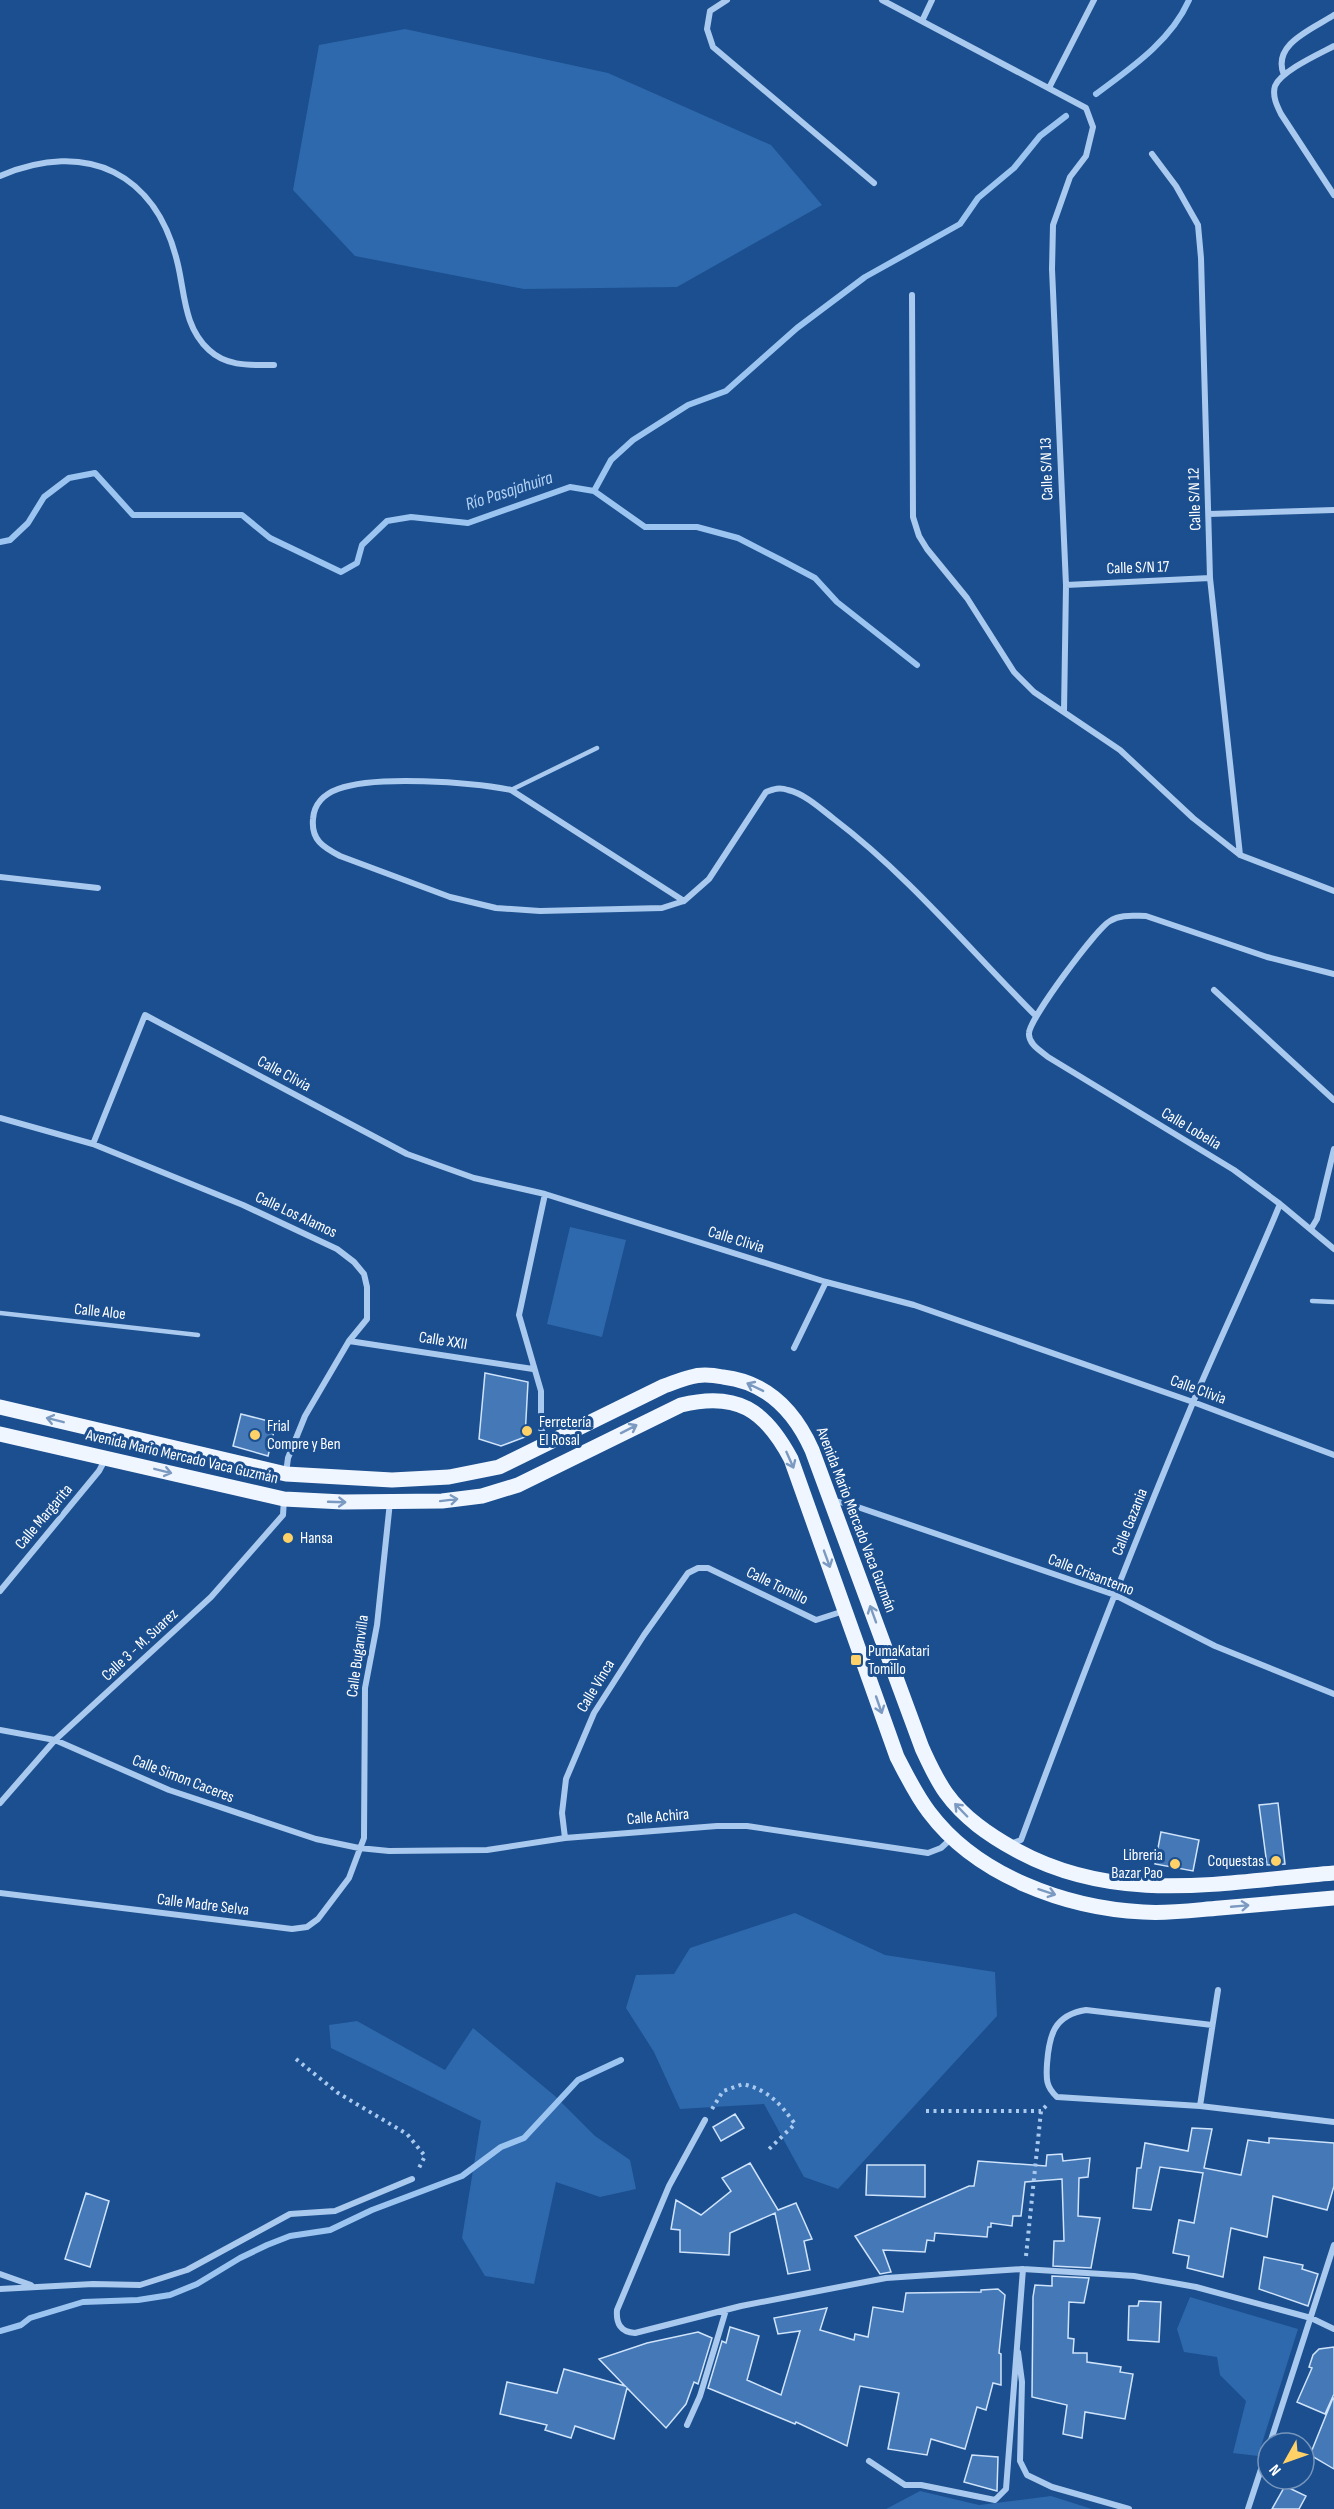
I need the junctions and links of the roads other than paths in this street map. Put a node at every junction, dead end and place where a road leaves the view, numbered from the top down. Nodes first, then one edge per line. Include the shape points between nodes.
1 (727, 0) edge
2 (882, 0) edge
3 (932, 0) edge
4 (1094, 0) edge
5 (1334, 15) edge
6 (922, 21) junction
7 (1334, 46) edge
8 (1284, 75) junction
9 (1049, 88) junction
10 (1152, 154) dead end
11 (0, 176) edge
12 (874, 183) dead end
13 (1334, 195) edge
14 (912, 295) dead end
15 (274, 365) dead end
16 (1334, 510) edge
17 (1209, 514) junction
18 (1210, 578) junction
19 (1066, 585) junction
20 (1064, 712) junction
21 (597, 748) dead end
22 (511, 790) junction
23 (1240, 855) junction
24 (0, 877) edge
25 (98, 888) dead end
26 (1334, 891) edge
27 (684, 901) junction
28 (1334, 974) edge
29 (1214, 990) dead end
30 (1036, 1016) junction
31 (1334, 1100) edge
32 (0, 1118) edge
33 (93, 1144) junction
34 (1334, 1149) edge
35 (545, 1194) junction
36 (1280, 1204) junction
37 (1311, 1229) junction
38 (1334, 1250) edge
39 (826, 1282) junction
40 (1312, 1301) dead end
41 (1334, 1302) edge
42 (0, 1313) edge
43 (198, 1335) dead end
44 (349, 1341) junction
45 (794, 1348) dead end
46 (533, 1369) junction
47 (1193, 1402) junction
48 (0, 1407) edge
49 (0, 1434) edge
50 (110, 1434) junction
51 (548, 1444) junction
52 (1334, 1455) edge
53 (106, 1458) junction
54 (286, 1474) junction
55 (392, 1480) junction
56 (284, 1499) junction
57 (832, 1501) junction
58 (390, 1502) junction
59 (809, 1508) junction
60 (698, 1568) joint
61 (0, 1591) edge
62 (1115, 1595) junction
63 (845, 1610) junction
64 (1334, 1694) edge
65 (0, 1730) edge
66 (55, 1740) junction
67 (0, 1803) edge
68 (565, 1838) junction
69 (952, 1838) junction
70 (1007, 1845) junction
71 (359, 1848) junction
72 (995, 1868) junction
73 (1334, 1873) edge
74 (0, 1893) edge
75 (1334, 1898) edge
76 (1218, 1990) dead end
77 (1212, 2025) junction
78 (1200, 2106) junction
79 (705, 2120) road end
80 (1334, 2121) edge
81 (412, 2179) road end
82 (1334, 2245) edge
83 (1023, 2269) junction
84 (0, 2274) edge
85 (34, 2286) junction
86 (0, 2289) edge
87 (726, 2310) junction
88 (1311, 2318) junction
89 (1334, 2329) edge
90 (1016, 2340) junction
91 (687, 2425) dead end
92 (1274, 2431) edge
93 (869, 2461) dead end
94 (1256, 2485) edge
95 (1129, 2509) edge
96 (1248, 2509) edge

1 - 12 street via 710,11 706,29 713,47
2 - 6 street, Calle S/N 13
3 - 6 street
4 - 9 street
5 - 8 street via 1287,46 1280,60
6 - 9 street, Calle S/N 13
7 - 8 street
8 - 13 street via 1275,87 1274,100
9 - 19 street, Calle S/N 13 via 1086,108 1093,127 1086,156 1070,177 1053,225
10 - 17 street, Calle S/N 12 via 1198,225
11 - 15 street via 43,163 72,161 92,163 138,187 166,228 178,264 187,315 208,349 241,365
14 - 20 street via 913,517 919,536 967,598 1014,672 1034,692
16 - 17 street
17 - 18 street, Calle S/N 12
18 - 19 street, Calle S/N 17
18 - 23 street, Calle S/N 12
19 - 20 street, Calle S/N 13
20 - 23 street via 1120,750 1193,818
21 - 22 lane
22 - 27 street
22 - 27 street via 486,785 405,782 339,789 320,800 313,811 312,828 323,847 340,856 450,897 496,908 662,908
23 - 26 street
24 - 25 street
27 - 30 street via 708,879 766,792 777,788 789,790 804,796 903,877
28 - 30 street via 1267,957 1146,916 1126,915 1112,919 1093,936
29 - 31 street
30 - 36 street, Calle Lobelia via 1030,1040 1048,1057 1234,1170
32 - 33 street, Calle Los Alamos
33 - 35 street, Calle Clivia via 145,1015 407,1154 474,1178
33 - 44 street, Calle Los Alamos via 243,1205 337,1249 354,1262 368,1287 367,1319
34 - 37 street via 1317,1219
35 - 39 street, Calle Clivia
35 - 46 street via 519,1316
36 - 37 street, Calle Lobelia
36 - 47 street, Calle Gazania
37 - 38 street, Calle Lobelia
39 - 45 street
39 - 47 street, Calle Clivia via 914,1305
40 - 41 lane
42 - 43 lane, Calle Aloe
44 - 46 street, Calle XXII
44 - 54 street, Calle Los Alamos via 304,1416
46 - 51 street via 541,1391 541,1429
47 - 52 street, Calle Clivia
47 - 62 street, Calle Gazania
50 -> 48 main road, Avenida Mario Mercado Vaca Guzmán
49 - 53 main road, Avenida Mario Mercado Vaca Guzmán
50 - 53 main road
50 - 54 main road, Avenida Mario Mercado Vaca Guzmán
51 - 55 main road, Avenida Mario Mercado Vaca Guzmán via 498,1467 449,1477
57 -> 51 main road, Avenida Mario Mercado Vaca Guzmán via 813,1450 796,1420 776,1398 734,1378 693,1376
53 -> 56 main road, Avenida Mario Mercado Vaca Guzmán
53 - 61 street, Calle Margarita
54 - 55 main road, Avenida Mario Mercado Vaca Guzmán
54 - 56 main road
55 - 58 main road
56 -> 58 main road, Avenida Mario Mercado Vaca Guzmán
56 - 66 street, Calle 3 - M. Suarez via 283,1515 211,1597
57 - 59 main road
57 - 62 street, Calle Crisantemo
70 -> 57 main road, Avenida Mario Mercado Vaca Guzmán via 958,1808 934,1773
58 -> 59 main road, Avenida Mario Mercado Vaca Guzmán via 442,1502 518,1485 651,1418 703,1399 737,1404 769,1424 791,1459
58 - 71 street, Calle Buganvilla via 365,1688 364,1838
59 -> 63 main road, Avenida Mario Mercado Vaca Guzmán
60 - 63 street, Calle Tomillo via 708,1568 816,1620
60 - 68 street, Calle Vinca via 688,1574 644,1635 594,1713 566,1779 562,1813
62 - 64 street, Calle Crisantemo via 1215,1646
62 - 70 street, Calle Gazania via 1021,1840
63 -> 69 main road, Avenida Mario Mercado Vaca Guzmán via 897,1757 930,1814
65 - 66 street, Calle Simon Caceres
66 - 67 street, Calle 3 - M. Suarez
66 - 71 street, Calle Simon Caceres via 169,1790 316,1839
68 - 69 street, Calle Achira via 747,1826 928,1853
68 - 71 street, Calle Achira via 487,1850
69 - 72 main road, Avenida Mario Mercado Vaca Guzmán
70 - 72 main road
70 - 73 main road, Avenida Mario Mercado Vaca Guzmán via 1044,1865 1114,1884 1174,1887
71 - 74 street, Calle Madre Selva via 349,1878 318,1919 307,1927 292,1929
72 -> 75 main road, Avenida Mario Mercado Vaca Guzmán via 1031,1887 1084,1904 1134,1912
76 - 77 street
77 - 78 street
77 - 78 street via 1086,2010 1072,2012 1049,2038 1046,2081 1057,2097
78 - 80 street
79 - 87 street via 669,2186 616,2320 622,2329 635,2334
81 - 85 street via 335,2211 290,2214 187,2270 140,2284
82 - 88 street
83 - 87 street via 886,2278
83 - 88 street via 1134,2276 1196,2287
83 - 90 street
84 - 85 street
85 - 86 street
87 - 91 street
88 - 89 street
88 - 92 street
90 - 93 street via 1006,2488 1001,2496 994,2500 905,2485
90 - 95 street via 1023,2382 1020,2461 1027,2475 1052,2487
94 - 96 street

